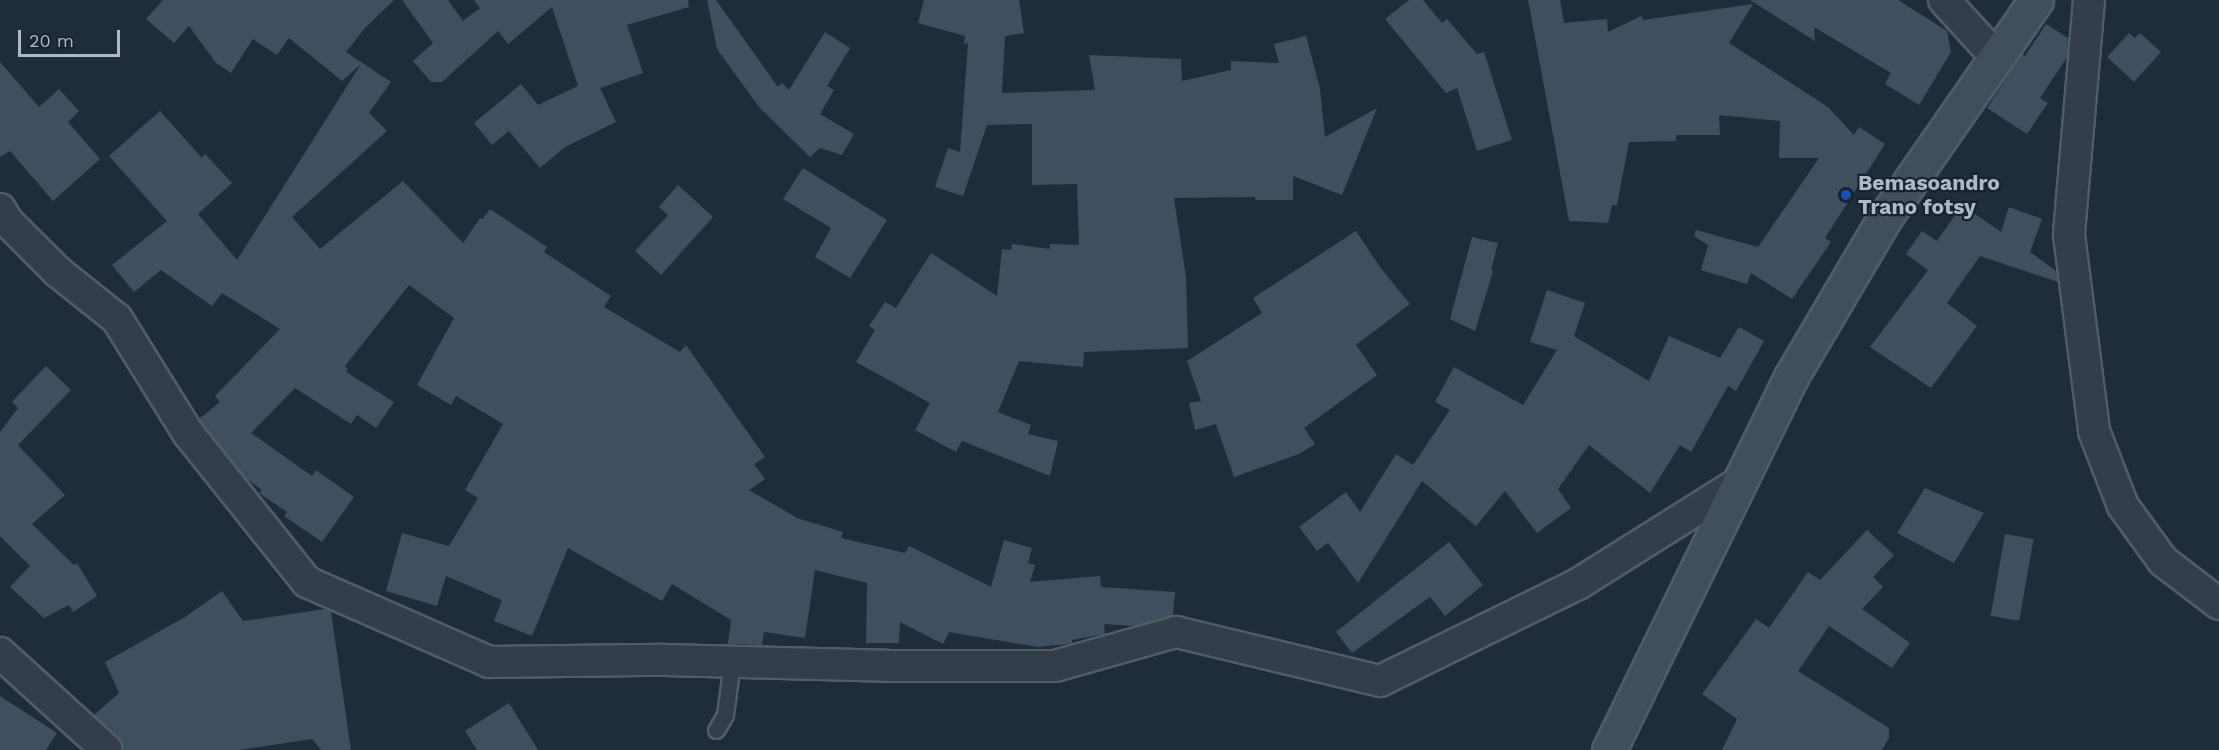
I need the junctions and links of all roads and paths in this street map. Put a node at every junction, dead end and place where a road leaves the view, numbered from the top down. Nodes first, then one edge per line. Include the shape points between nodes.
1 (1944, 0) edge
2 (2036, 0) edge
3 (2089, 0) edge
4 (1996, 57) junction
5 (0, 209) edge
6 (1737, 484) junction
7 (2219, 604) edge
8 (0, 653) edge
9 (732, 662) junction
10 (716, 730) dead end
11 (107, 750) edge
12 (1609, 750) edge

1 - 4 street
2 - 4 street
3 - 7 street via 2069,235 2094,431 2123,506 2156,552
4 - 6 street via 1886,216 1791,377
5 - 9 street via 58,272 117,319 188,434 307,582 489,662
6 - 9 street via 1578,584 1380,681 1176,632 1055,666
6 - 12 street
8 - 11 street
9 - 10 lane via 725,715

